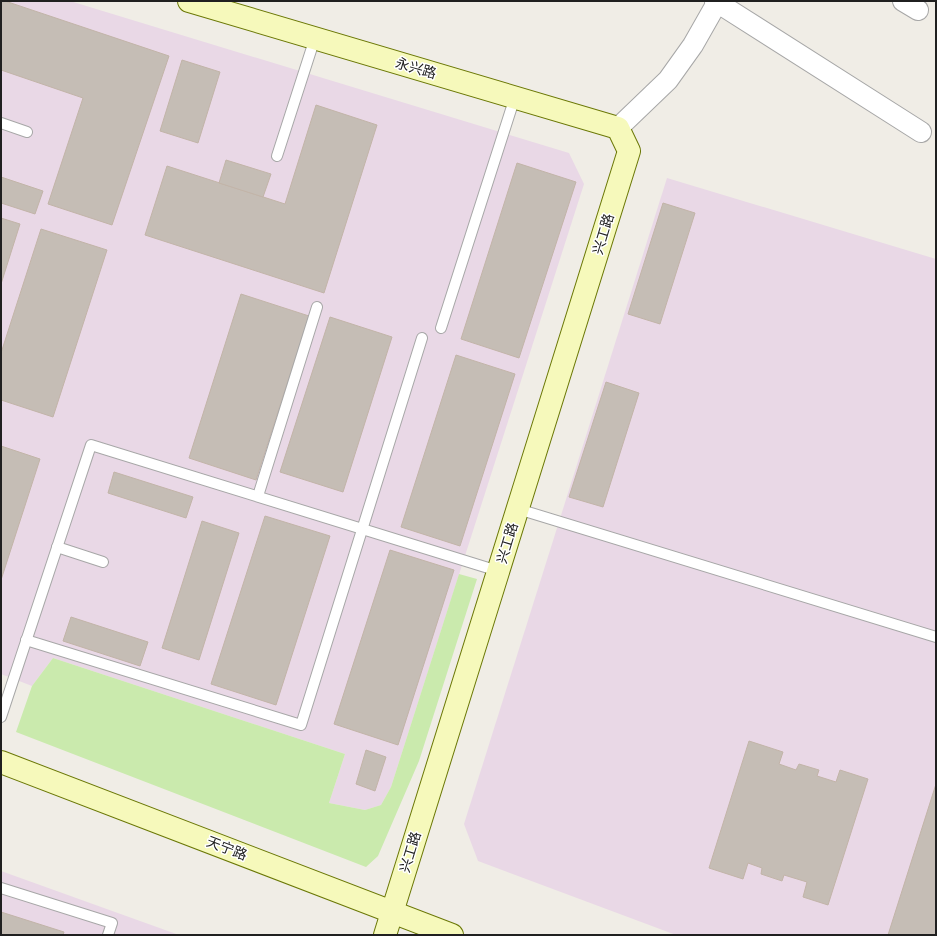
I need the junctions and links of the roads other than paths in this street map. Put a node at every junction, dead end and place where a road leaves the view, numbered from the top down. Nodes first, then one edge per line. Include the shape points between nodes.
1 (189, 1) edge
2 (717, 2) edge
3 (226, 6) edge
4 (315, 38) junction
5 (515, 97) junction
6 (1, 123) edge
7 (618, 128) junction
8 (27, 132) dead end
9 (921, 132) dead end
10 (277, 156) dead end
11 (317, 307) dead end
12 (441, 328) dead end
13 (422, 338) dead end
14 (258, 496) junction
15 (518, 509) junction
16 (363, 529) junction
17 (57, 547) junction
18 (103, 562) dead end
19 (498, 571) junction
20 (936, 637) edge
21 (26, 640) junction
22 (1, 717) edge
23 (1, 762) edge
24 (1, 888) edge
25 (392, 912) junction
26 (108, 935) edge
27 (385, 935) edge
28 (452, 935) edge

1 - 3 street, 永兴路
2 - 7 street via 693,45 668,80
2 - 9 street
3 - 4 street, 永兴路
4 - 5 street, 永兴路
4 - 10 lane
5 - 7 street, 永兴路
5 - 12 lane
6 - 8 lane
7 - 15 street, 兴工路 via 629,151
11 - 14 lane
13 - 16 lane
14 - 16 lane
14 - 17 lane via 91,445
15 - 19 street, 兴工路
15 - 20 lane
16 - 19 lane
16 - 21 lane via 302,725
17 - 18 lane
17 - 21 lane
19 - 25 street, 兴工路
21 - 22 lane
23 - 25 street, 天宁路
24 - 26 lane via 112,922
25 - 27 street, 兴工路
25 - 28 street, 天宁路

